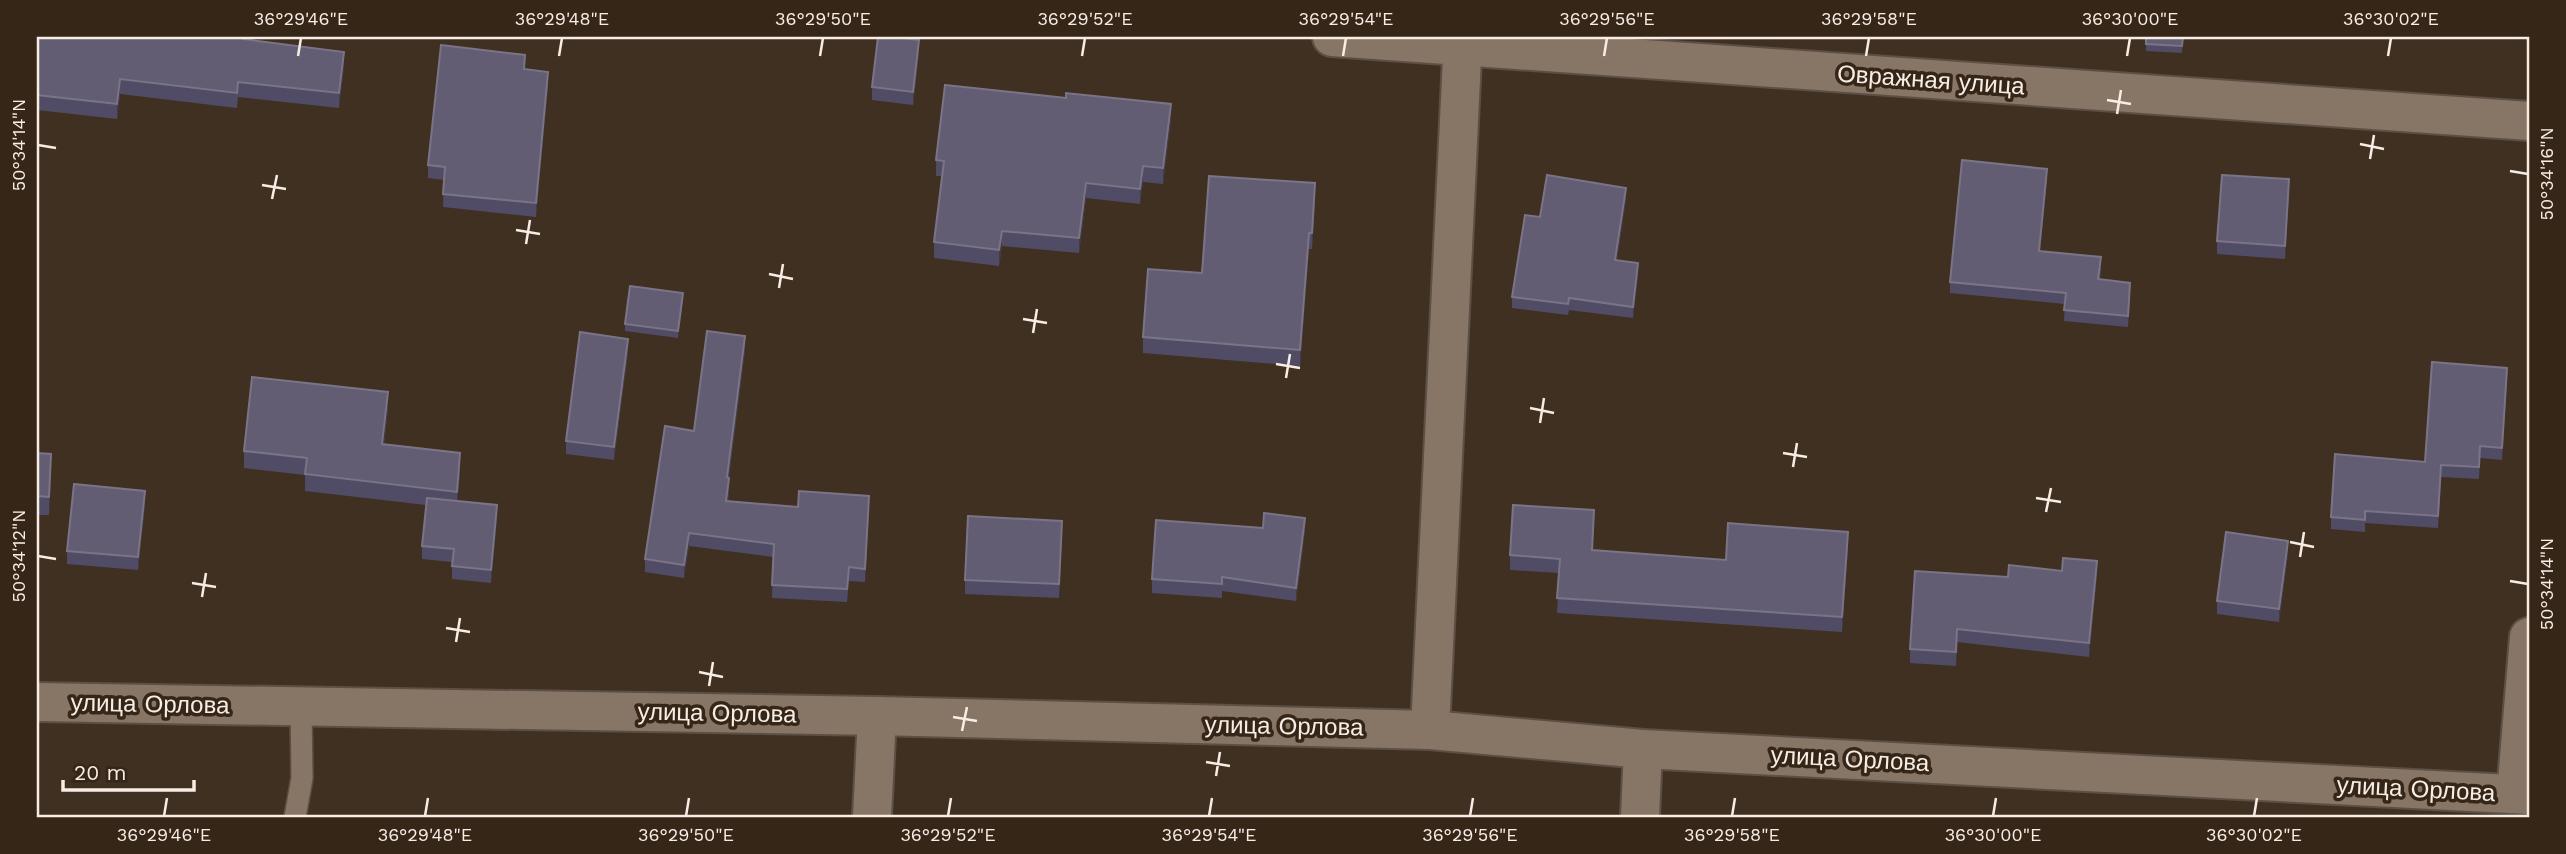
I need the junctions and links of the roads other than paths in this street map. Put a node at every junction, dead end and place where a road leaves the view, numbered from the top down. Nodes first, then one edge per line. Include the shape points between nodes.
1 (1332, 37) edge
2 (1463, 42) edge
3 (2529, 121) edge
4 (2529, 637) edge
5 (37, 702) edge
6 (301, 706) junction
7 (877, 716) junction
8 (1430, 730) junction
9 (1643, 749) junction
10 (2522, 794) edge
11 (2403, 803) edge
12 (295, 817) edge
13 (872, 817) edge
14 (1640, 817) edge

1 - 2 street, Овражная улица
2 - 3 street, Овражная улица
2 - 8 street
4 - 10 street
5 - 6 street, улица Орлова
6 - 7 street, улица Орлова
6 - 12 lane via 302,778
7 - 8 street, улица Орлова
7 - 13 street
8 - 9 street, улица Орлова
9 - 11 street, улица Орлова
9 - 14 street
10 - 11 street, улица Орлова

